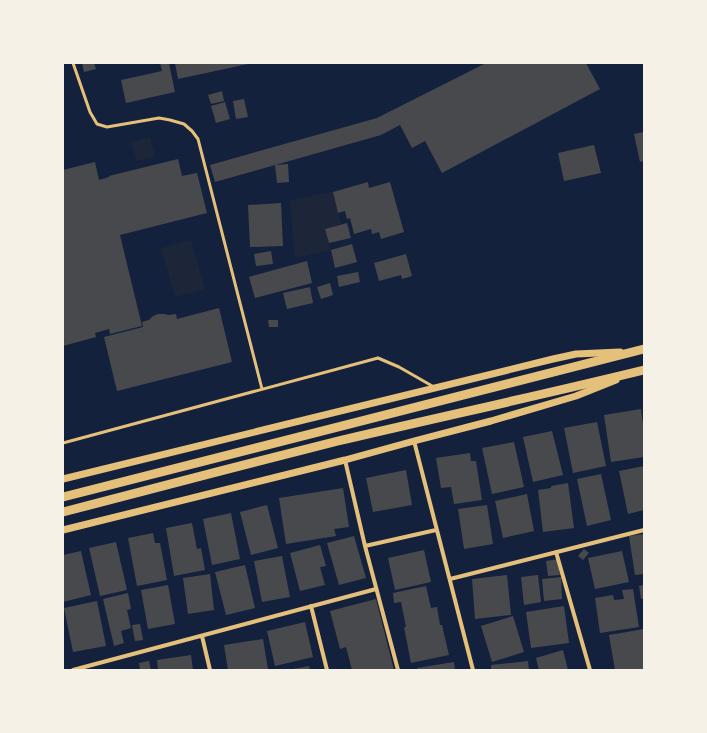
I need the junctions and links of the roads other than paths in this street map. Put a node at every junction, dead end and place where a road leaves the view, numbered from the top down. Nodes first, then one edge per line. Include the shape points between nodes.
1 (73, 63) edge
2 (644, 349) edge
3 (632, 352) junction
4 (640, 371) edge
5 (435, 388) junction
6 (262, 389) junction
7 (414, 440) junction
8 (63, 443) edge
9 (345, 460) junction
10 (63, 479) edge
11 (63, 497) edge
12 (63, 512) edge
13 (63, 530) edge
14 (436, 530) junction
15 (644, 530) edge
16 (365, 546) junction
17 (556, 552) junction
18 (450, 578) junction
19 (376, 589) junction
20 (311, 606) junction
21 (202, 636) junction
22 (92, 668) edge
23 (73, 670) edge
24 (210, 670) edge
25 (327, 670) edge
26 (398, 670) edge
27 (473, 670) edge
28 (590, 670) edge

1 - 6 lane via 90,112 98,124 107,127 159,118 184,124 198,139
2 - 3 main road
3 - 5 street via 576,354
3 - 11 main road
4 - 7 street via 576,396
4 - 12 main road via 337,442
5 - 6 lane via 399,366 378,358
5 - 10 street
6 - 8 lane
7 - 9 street
7 - 14 street
9 - 13 street
9 - 16 street
14 - 16 street
14 - 18 street
15 - 17 street
16 - 19 street
17 - 18 street
17 - 28 street
18 - 27 street
19 - 20 street
19 - 26 street
20 - 21 street
20 - 25 street
21 - 22 street
21 - 24 street
22 - 23 street

